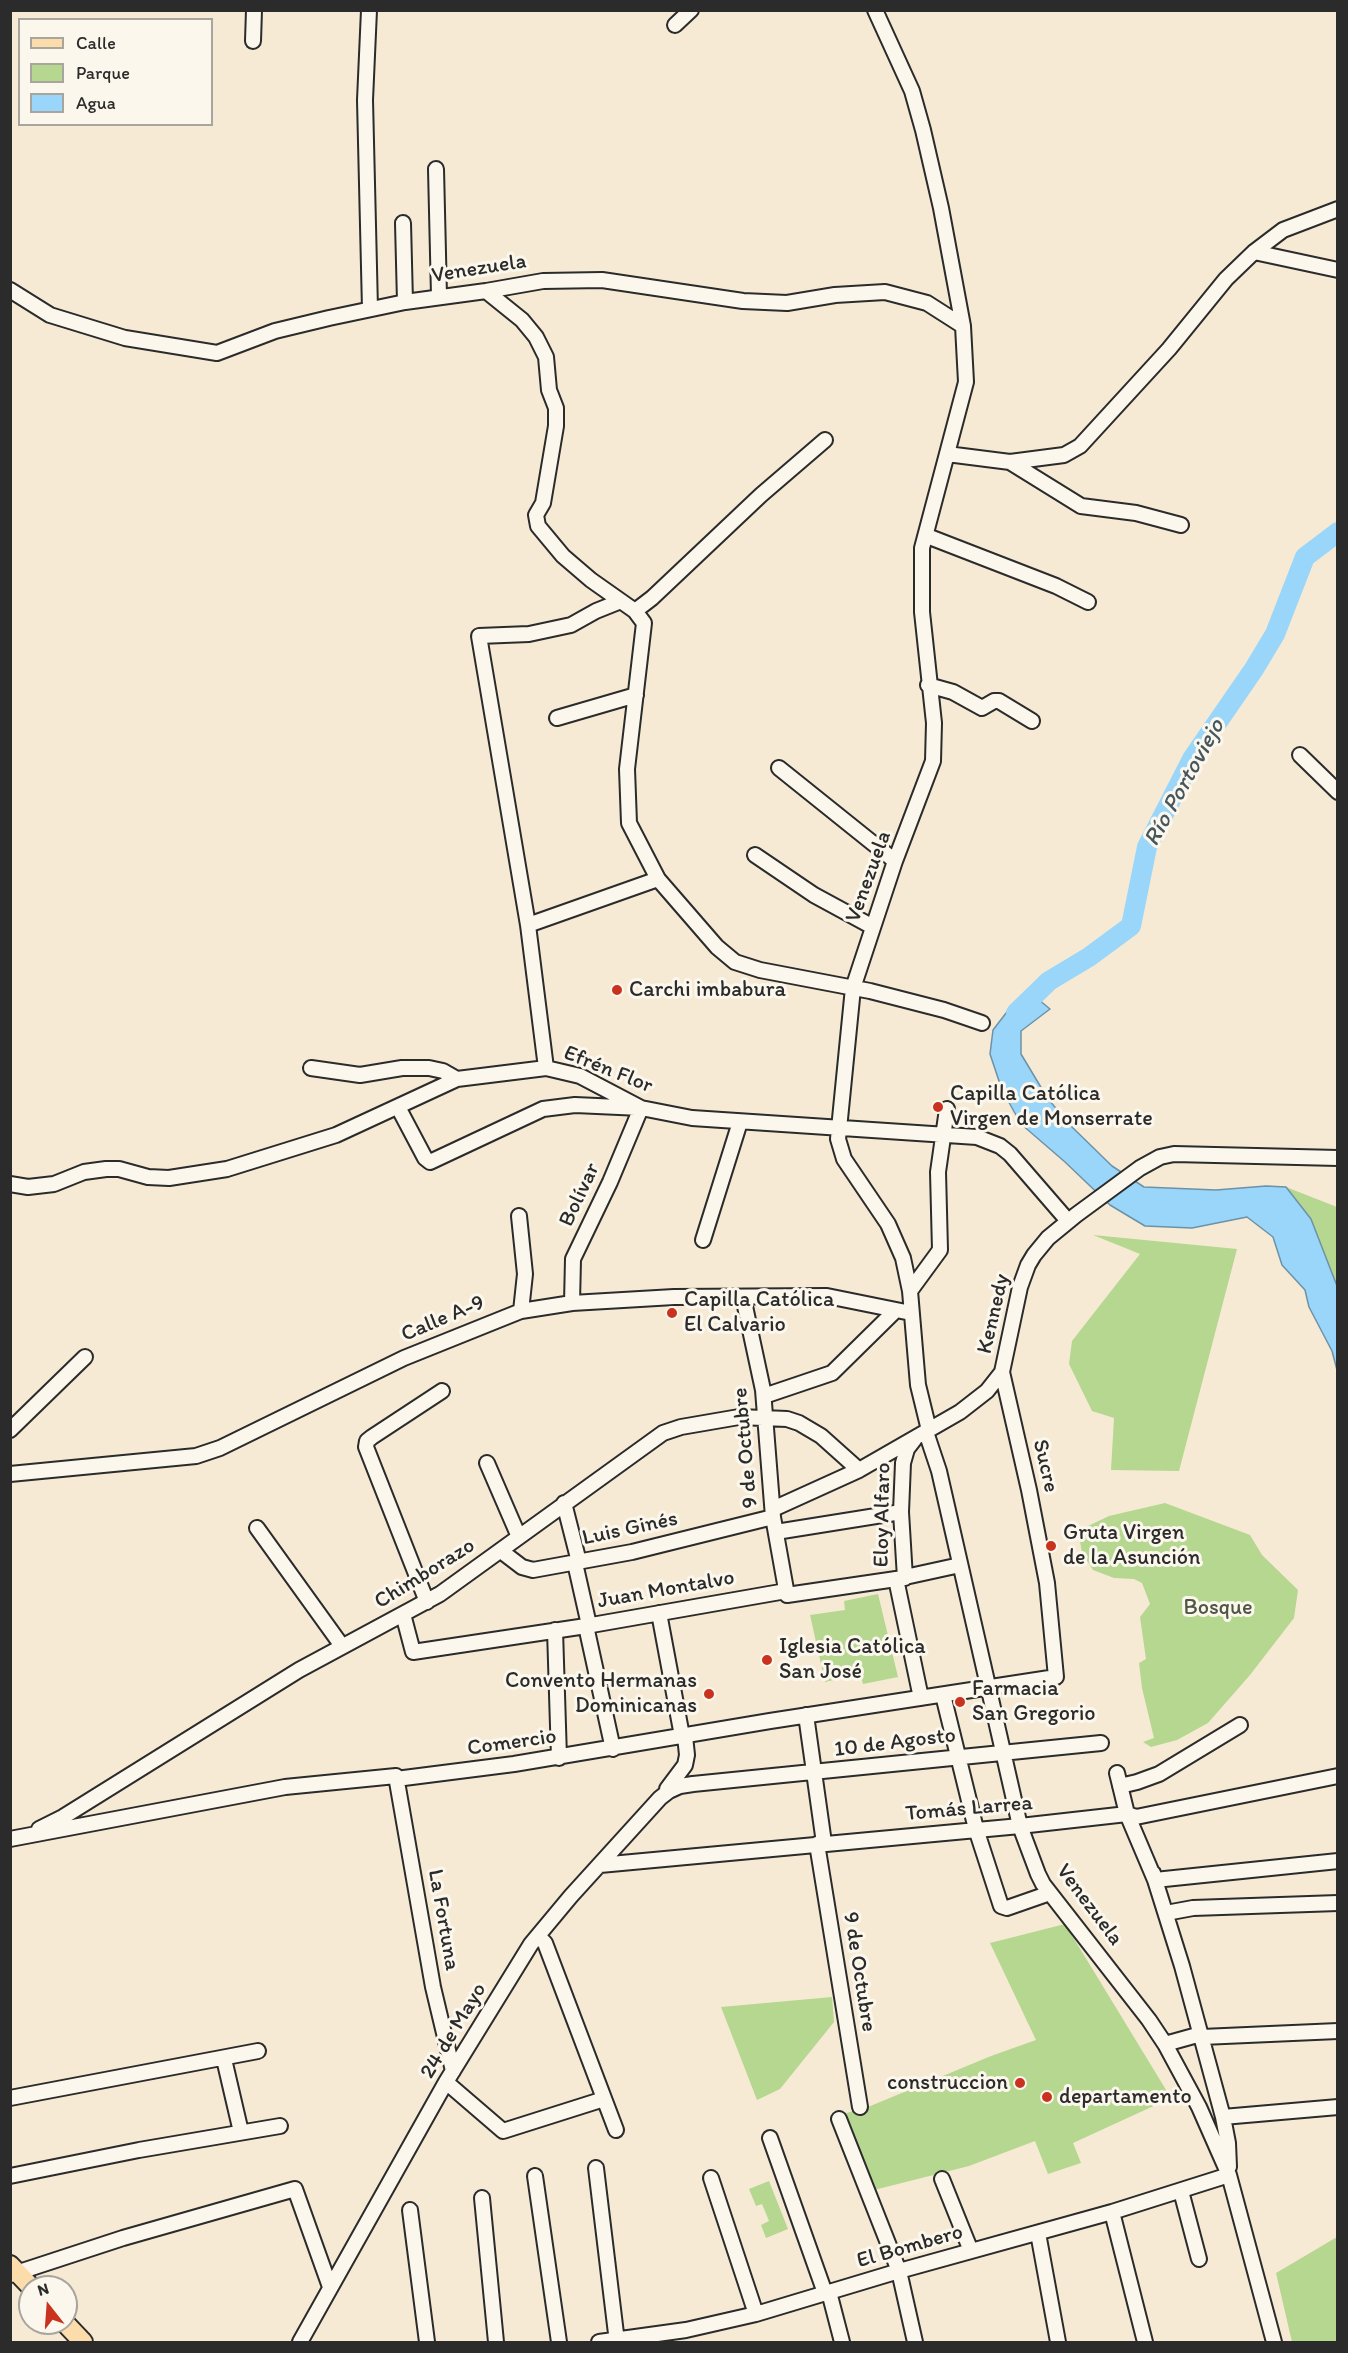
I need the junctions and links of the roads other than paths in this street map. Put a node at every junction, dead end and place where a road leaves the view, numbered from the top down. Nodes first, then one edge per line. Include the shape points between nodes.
1 (254, 10) edge
2 (369, 10) edge
3 (691, 10) edge
4 (875, 10) edge
5 (675, 25) dead end
6 (252, 41) dead end
7 (436, 169) dead end
8 (1338, 209) edge
9 (403, 223) dead end
10 (1254, 252) junction
11 (1338, 270) edge
12 (10, 290) edge
13 (486, 291) junction
14 (439, 296) junction
15 (405, 302) junction
16 (370, 309) junction
17 (963, 326) junction
18 (825, 440) dead end
19 (947, 454) junction
20 (1010, 462) junction
21 (1181, 525) dead end
22 (927, 536) junction
23 (621, 601) junction
24 (1088, 602) dead end
25 (635, 611) junction
26 (928, 685) junction
27 (636, 695) junction
28 (557, 718) dead end
29 (1032, 721) dead end
30 (1299, 755) dead end
31 (778, 768) dead end
32 (1338, 792) edge
33 (755, 855) dead end
34 (896, 861) junction
35 (658, 879) junction
36 (528, 925) junction
37 (873, 927) junction
38 (853, 988) junction
39 (982, 1023) dead end
40 (311, 1068) dead end
41 (546, 1068) junction
42 (457, 1079) junction
43 (398, 1107) junction
44 (641, 1108) junction
45 (947, 1109) dead end
46 (740, 1122) junction
47 (838, 1126) junction
48 (942, 1133) junction
49 (1338, 1158) edge
50 (10, 1184) edge
51 (519, 1216) dead end
52 (1072, 1218) junction
53 (703, 1239) dead end
54 (910, 1291) junction
55 (743, 1298) junction
56 (572, 1303) junction
57 (521, 1311) junction
58 (910, 1313) junction
59 (891, 1315) junction
60 (85, 1357) dead end
61 (1002, 1372) junction
62 (442, 1391) dead end
63 (764, 1393) junction
64 (739, 1417) junction
65 (765, 1417) junction
66 (10, 1430) edge
67 (924, 1433) junction
68 (487, 1463) dead end
69 (859, 1470) junction
70 (10, 1474) edge
71 (564, 1503) junction
72 (901, 1512) junction
73 (773, 1513) junction
74 (257, 1528) dead end
75 (776, 1532) junction
76 (519, 1537) junction
77 (501, 1551) junction
78 (577, 1562) junction
79 (960, 1565) junction
80 (901, 1578) junction
81 (787, 1593) junction
82 (427, 1602) junction
83 (659, 1613) junction
84 (403, 1614) junction
85 (587, 1625) junction
86 (555, 1630) junction
87 (342, 1646) junction
88 (1056, 1677) joint
89 (988, 1687) junction
90 (943, 1695) junction
91 (921, 1698) junction
92 (806, 1715) junction
93 (1240, 1725) dead end
94 (684, 1736) junction
95 (1101, 1743) dead end
96 (613, 1749) junction
97 (1002, 1752) junction
98 (958, 1757) junction
99 (559, 1758) junction
100 (815, 1773) junction
101 (1338, 1776) edge
102 (396, 1779) junction
103 (693, 1784) junction
104 (660, 1798) junction
105 (88, 1799) junction
106 (1131, 1815) junction
107 (92, 1824) junction
108 (1020, 1826) junction
109 (976, 1829) junction
110 (11, 1839) edge
111 (820, 1844) junction
112 (614, 1849) junction
113 (1338, 1861) edge
114 (630, 1862) junction
115 (600, 1865) junction
116 (1155, 1880) junction
117 (1050, 1893) junction
118 (1338, 1903) edge
119 (1166, 1913) junction
120 (538, 1936) junction
121 (1338, 2031) edge
122 (1201, 2035) junction
123 (1165, 2044) junction
124 (258, 2051) dead end
125 (224, 2059) junction
126 (449, 2077) junction
127 (10, 2098) edge
128 (604, 2099) junction
129 (860, 2107) dead end
130 (1338, 2107) edge
131 (1223, 2117) junction
132 (839, 2119) dead end
133 (280, 2126) dead end
134 (616, 2130) dead end
135 (241, 2132) junction
136 (770, 2138) dead end
137 (596, 2168) dead end
138 (1229, 2175) junction
139 (10, 2176) edge
140 (535, 2176) dead end
141 (711, 2178) dead end
142 (942, 2179) dead end
143 (1181, 2191) junction
144 (482, 2198) dead end
145 (410, 2210) dead end
146 (1112, 2212) junction
147 (1038, 2233) junction
148 (971, 2251) junction
149 (1200, 2259) dead end
150 (13, 2271) edge
151 (899, 2271) junction
152 (330, 2287) junction
153 (827, 2292) junction
154 (756, 2314) junction
155 (687, 2336) edge
156 (616, 2342) edge
157 (300, 2343) edge
158 (427, 2343) edge
159 (496, 2343) edge
160 (559, 2343) edge
161 (599, 2343) edge
162 (842, 2343) edge
163 (915, 2343) edge
164 (1058, 2343) edge
165 (1145, 2343) edge
166 (1274, 2343) edge

1 - 6 street
2 - 16 street via 365,100
3 - 5 street
4 - 17 street, Venezuela via 912,90 941,208
7 - 14 street
8 - 10 street via 1283,230
9 - 15 street
10 - 11 street
10 - 20 street via 1080,446 1064,455
12 - 16 street, Venezuela via 50,315 125,338 217,353 275,331
13 - 14 street, Venezuela
13 - 17 street, Venezuela via 543,281 602,280 743,301 787,303 885,292 927,303
13 - 23 street via 522,320 546,357 556,426 543,503 536,515 538,526 563,556
14 - 15 street, Venezuela
15 - 16 street, Venezuela
17 - 19 street, Venezuela via 966,382
18 - 25 street
19 - 20 street
19 - 22 street, Venezuela
20 - 21 street via 1082,506 1136,513
22 - 24 street
22 - 26 street, Venezuela via 922,548 922,612
23 - 25 street
23 - 36 street via 572,625 529,634 479,636
25 - 27 street via 644,623
26 - 29 street via 982,708 999,701
26 - 34 street, Venezuela via 934,723 933,762
27 - 28 street
27 - 35 street via 627,769 629,823
30 - 32 street
31 - 34 street
33 - 37 street via 814,895
34 - 37 street, Venezuela
35 - 36 street
35 - 38 street via 735,963
36 - 41 street
37 - 38 street, Venezuela
38 - 39 street
38 - 47 street, Venezuela
40 - 42 street via 360,1075 429,1068
41 - 42 street, Efrén Flor
41 - 44 street, Efrén Flor via 580,1076
42 - 43 street, Efrén Flor
43 - 44 street via 430,1162 543,1109 575,1105
43 - 50 street, Efrén Flor via 336,1135 227,1169 170,1178 106,1168 54,1184
44 - 46 street, Efrén Flor
44 - 56 street, Bolívar via 573,1259
45 - 48 street
46 - 47 street, Efrén Flor
46 - 53 street
47 - 48 street, Efrén Flor
47 - 54 street, Venezuela via 844,1159 899,1245
48 - 52 street, Efrén Flor via 977,1137 1000,1146
48 - 54 street via 938,1172 940,1250
49 - 52 street, Kennedy via 1174,1154 1160,1157
51 - 57 street via 525,1274
52 - 61 street, Kennedy via 1041,1246 1028,1265
54 - 58 street, Venezuela
55 - 56 street, Calle A-9 via 674,1297
55 - 59 street, Calle A-9 via 827,1296 873,1306
55 - 63 street, 9 de Octubre
56 - 57 street, Calle A-9
57 - 70 street, Calle A-9 via 405,1358 220,1449 196,1456
58 - 59 street, Calle A-9
58 - 67 street, Venezuela
59 - 63 street via 832,1373
60 - 66 street
61 - 67 street, Kennedy via 980,1397
61 - 88 street, Sucre via 1045,1571
62 - 82 street via 372,1437 366,1447
63 - 64 street via 756,1405
63 - 65 street, 9 de Octubre
64 - 65 street, Chimborazo
64 - 71 street, Chimborazo via 663,1433
65 - 69 street, Chimborazo via 787,1419 811,1429
65 - 73 street, 9 de Octubre
67 - 69 street, Luis Ginés
67 - 72 street, Eloy Alfaro via 908,1449 903,1463
67 - 79 street, Venezuela via 939,1471
68 - 76 street
69 - 73 street, Luis Ginés
71 - 76 street, Chimborazo
71 - 78 street
72 - 75 street
72 - 80 street, Eloy Alfaro
73 - 75 street, 9 de Octubre
73 - 78 street, Luis Ginés via 632,1552
74 - 87 street
75 - 81 street, 9 de Octubre
76 - 77 street, Chimborazo
77 - 78 street, Luis Ginés via 529,1570
77 - 82 street, Chimborazo
78 - 85 street
79 - 80 street, Juan Montalvo
79 - 89 street, Venezuela
80 - 81 street, Juan Montalvo
80 - 91 street, Eloy Alfaro
81 - 83 street, Juan Montalvo
82 - 84 street, Chimborazo
83 - 85 street, Juan Montalvo
83 - 94 street
84 - 86 street, Juan Montalvo via 413,1652
84 - 87 street, Chimborazo
85 - 86 street, Juan Montalvo
85 - 96 street
86 - 99 street
87 - 105 street, Chimborazo
88 - 89 street, Comercio
89 - 90 street, Comercio
89 - 97 street, Venezuela
90 - 91 street, Comercio
90 - 98 street
91 - 92 street, Comercio
92 - 94 street, Comercio
92 - 100 street, 9 de Octubre
93 - 106 street via 1159,1774 1137,1782 1119,1779
94 - 96 street, Comercio
94 - 103 street
94 - 104 street via 685,1765
95 - 97 street, 10 de Agosto
96 - 99 street, Comercio
97 - 98 street, 10 de Agosto
97 - 108 street, Venezuela
98 - 100 street, 10 de Agosto
98 - 109 street
99 - 102 street, Comercio
100 - 103 street, 10 de Agosto
100 - 111 street, 9 de Octubre
101 - 106 street, Tomás Larrea
102 - 107 street, Comercio via 285,1786
102 - 126 street, La Fortuna
103 - 104 street, 24 de Mayo via 674,1788
104 - 112 street, 24 de Mayo
105 - 107 street via 85,1812
105 - 110 street, Chimborazo via 49,1824
106 - 108 street, Tomás Larrea
106 - 116 street
107 - 110 street, Comercio
108 - 109 street, Tomás Larrea
108 - 117 street, Venezuela via 1040,1879
109 - 111 street, Tomás Larrea
109 - 117 street via 1001,1906 1007,1908
111 - 114 street, Tomás Larrea
111 - 129 street, 9 de Octubre
112 - 114 street
112 - 115 street, 24 de Mayo
113 - 116 street
114 - 115 street, Tomás Larrea
115 - 120 street, 24 de Mayo
116 - 119 street
117 - 123 street, Venezuela
118 - 119 street via 1193,1908
119 - 122 street
120 - 126 street, 24 de Mayo
120 - 128 street via 545,1943
121 - 122 street
122 - 123 street
122 - 131 street
123 - 138 street, Venezuela
124 - 125 street
125 - 127 street
125 - 135 street
126 - 128 street via 503,2131
126 - 152 street, 24 de Mayo
128 - 134 street
130 - 131 street
131 - 138 street
132 - 151 street
133 - 135 street
135 - 139 street
136 - 153 street
137 - 156 street
138 - 143 street, El Bombero
138 - 166 street, Venezuela
140 - 160 street
141 - 154 street
142 - 148 street
143 - 146 street, El Bombero
143 - 149 street
144 - 159 street
145 - 158 street
146 - 147 street, El Bombero
146 - 165 street
147 - 148 street, El Bombero
147 - 164 street
148 - 151 street, El Bombero
150 - 152 street via 295,2189
151 - 153 street, El Bombero
151 - 163 street
152 - 157 street, 24 de Mayo
153 - 154 street, El Bombero
153 - 162 street
154 - 155 street, El Bombero
155 - 156 street, El Bombero
156 - 161 street, El Bombero

